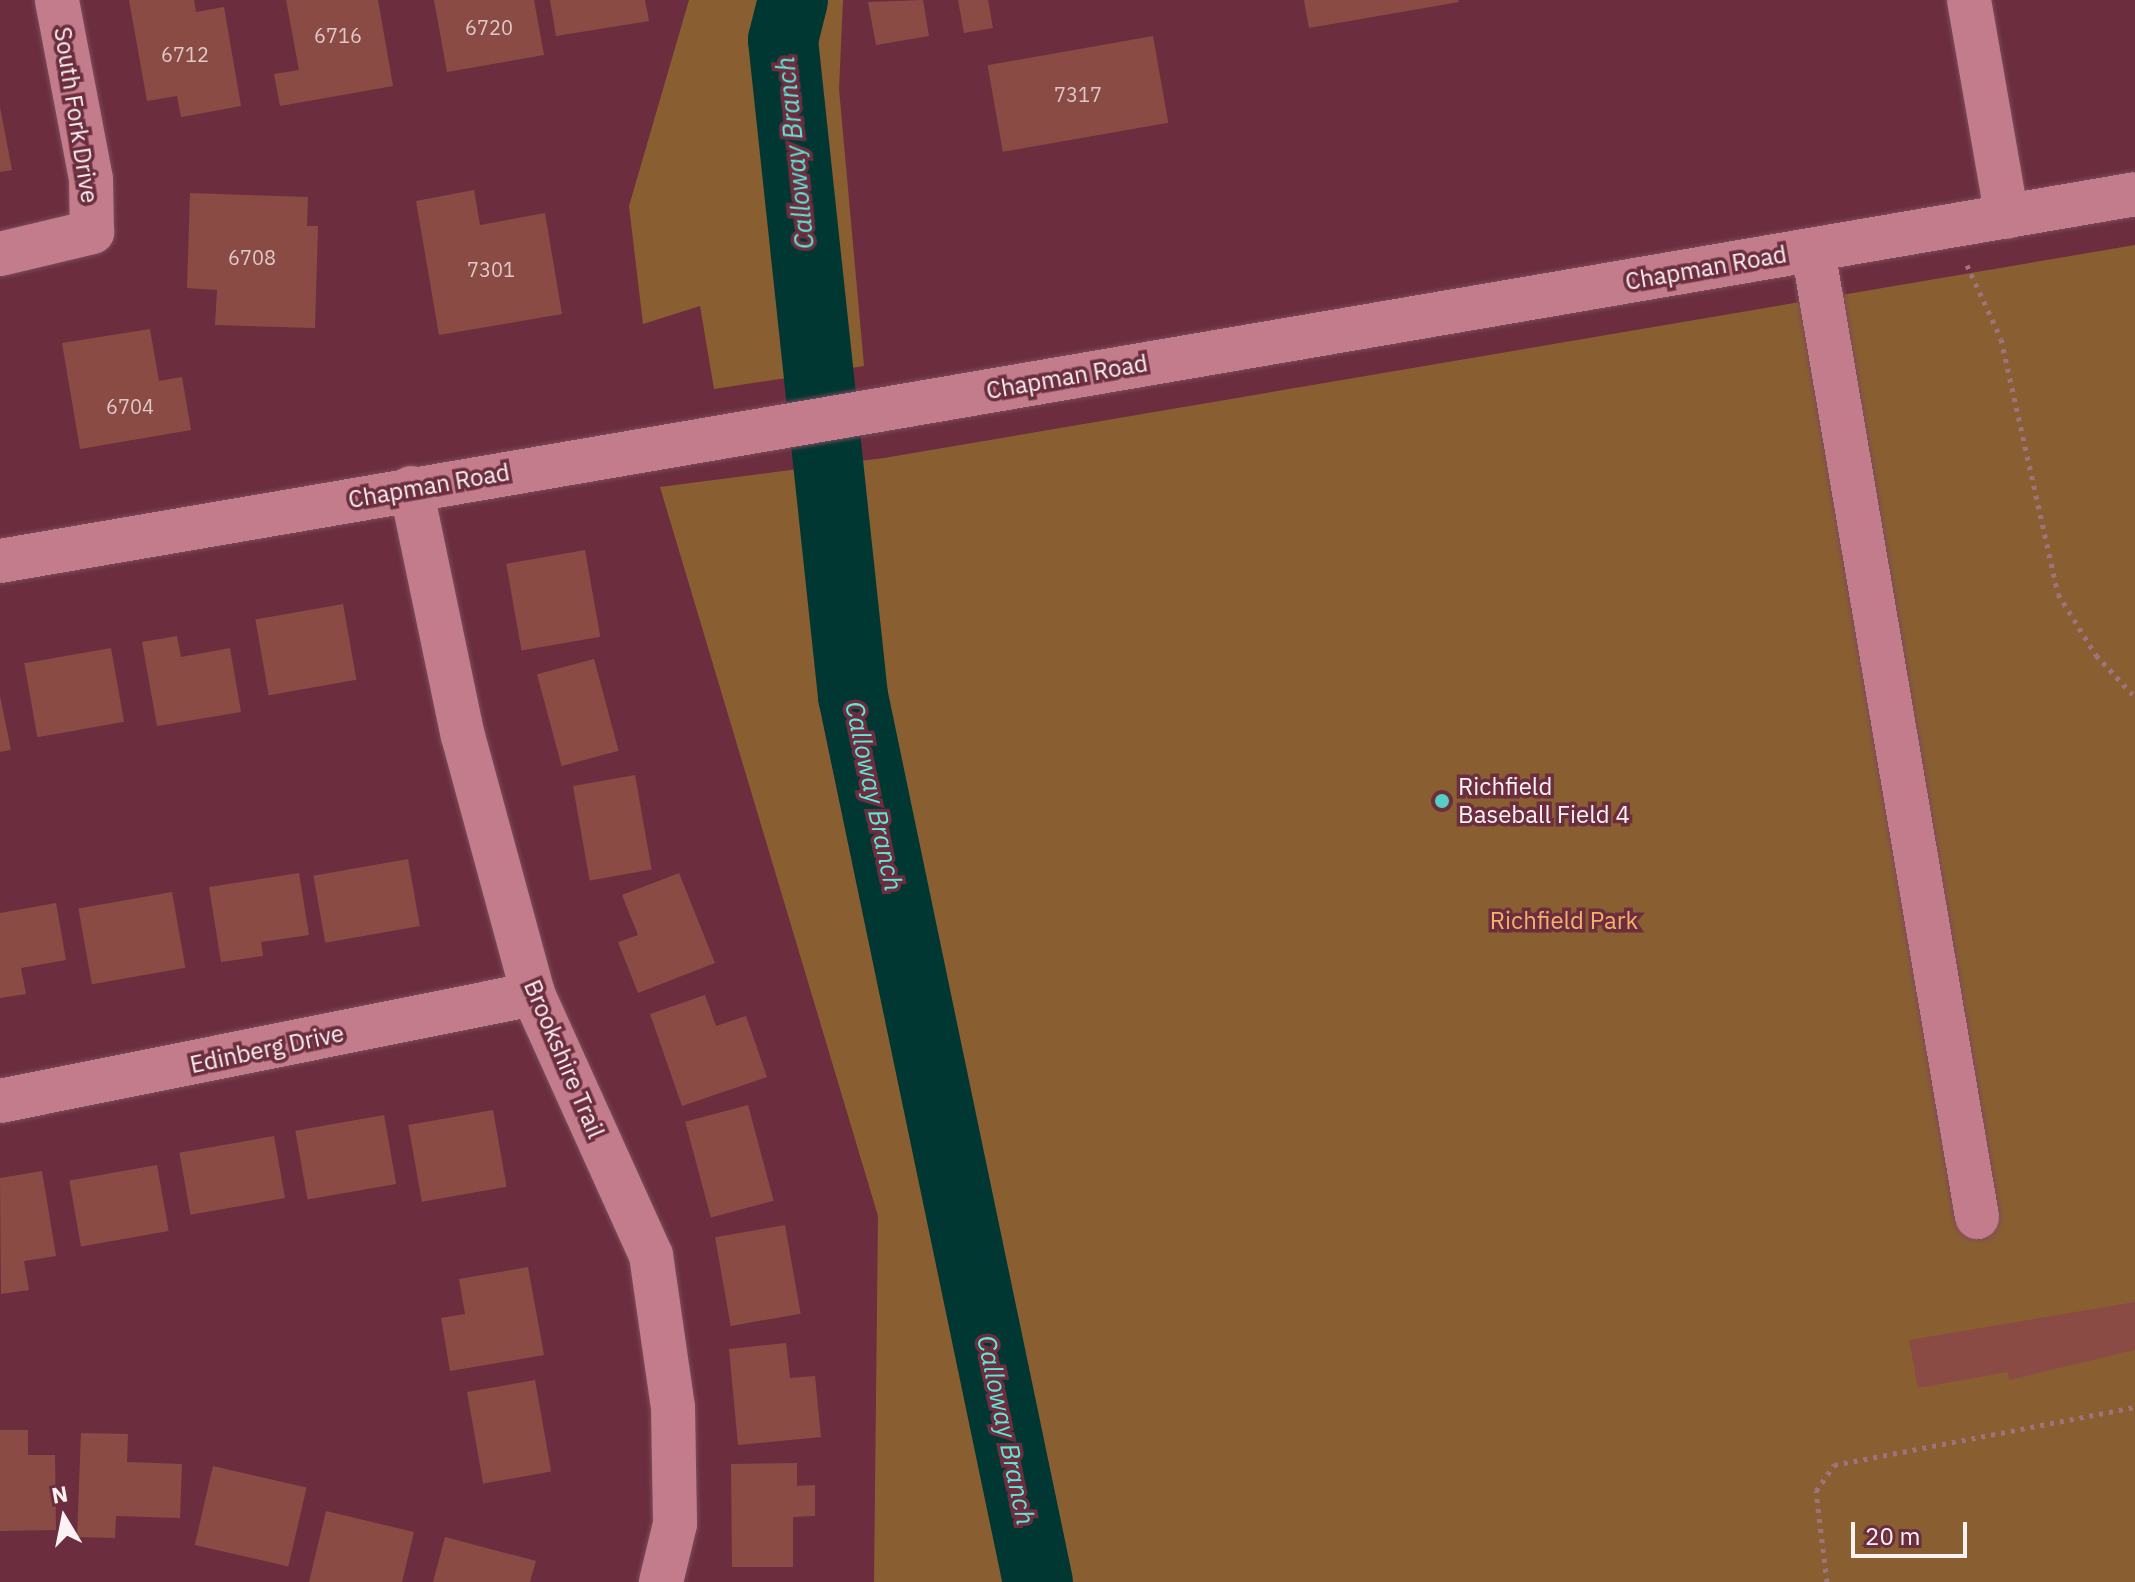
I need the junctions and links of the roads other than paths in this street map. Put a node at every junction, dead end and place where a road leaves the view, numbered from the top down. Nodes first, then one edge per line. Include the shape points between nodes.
1 (57, 0) edge
2 (1969, 0) edge
3 (2135, 194) edge
4 (2007, 217) junction
5 (1813, 250) junction
6 (0, 254) edge
7 (411, 488) junction
8 (0, 561) edge
9 (533, 994) junction
10 (0, 1101) edge
11 (1977, 1217) dead end
12 (661, 1582) edge

1 - 6 street, South Fork Drive via 91,179 92,232
2 - 4 street
3 - 4 street, Chapman Road
4 - 5 street, Chapman Road
5 - 7 street, Chapman Road
5 - 11 street
7 - 8 street, Chapman Road
7 - 9 street, Brookshire Trail via 463,736
9 - 10 street, Edinberg Drive
9 - 12 street, Brookshire Trail via 651,1255 673,1407 675,1524

